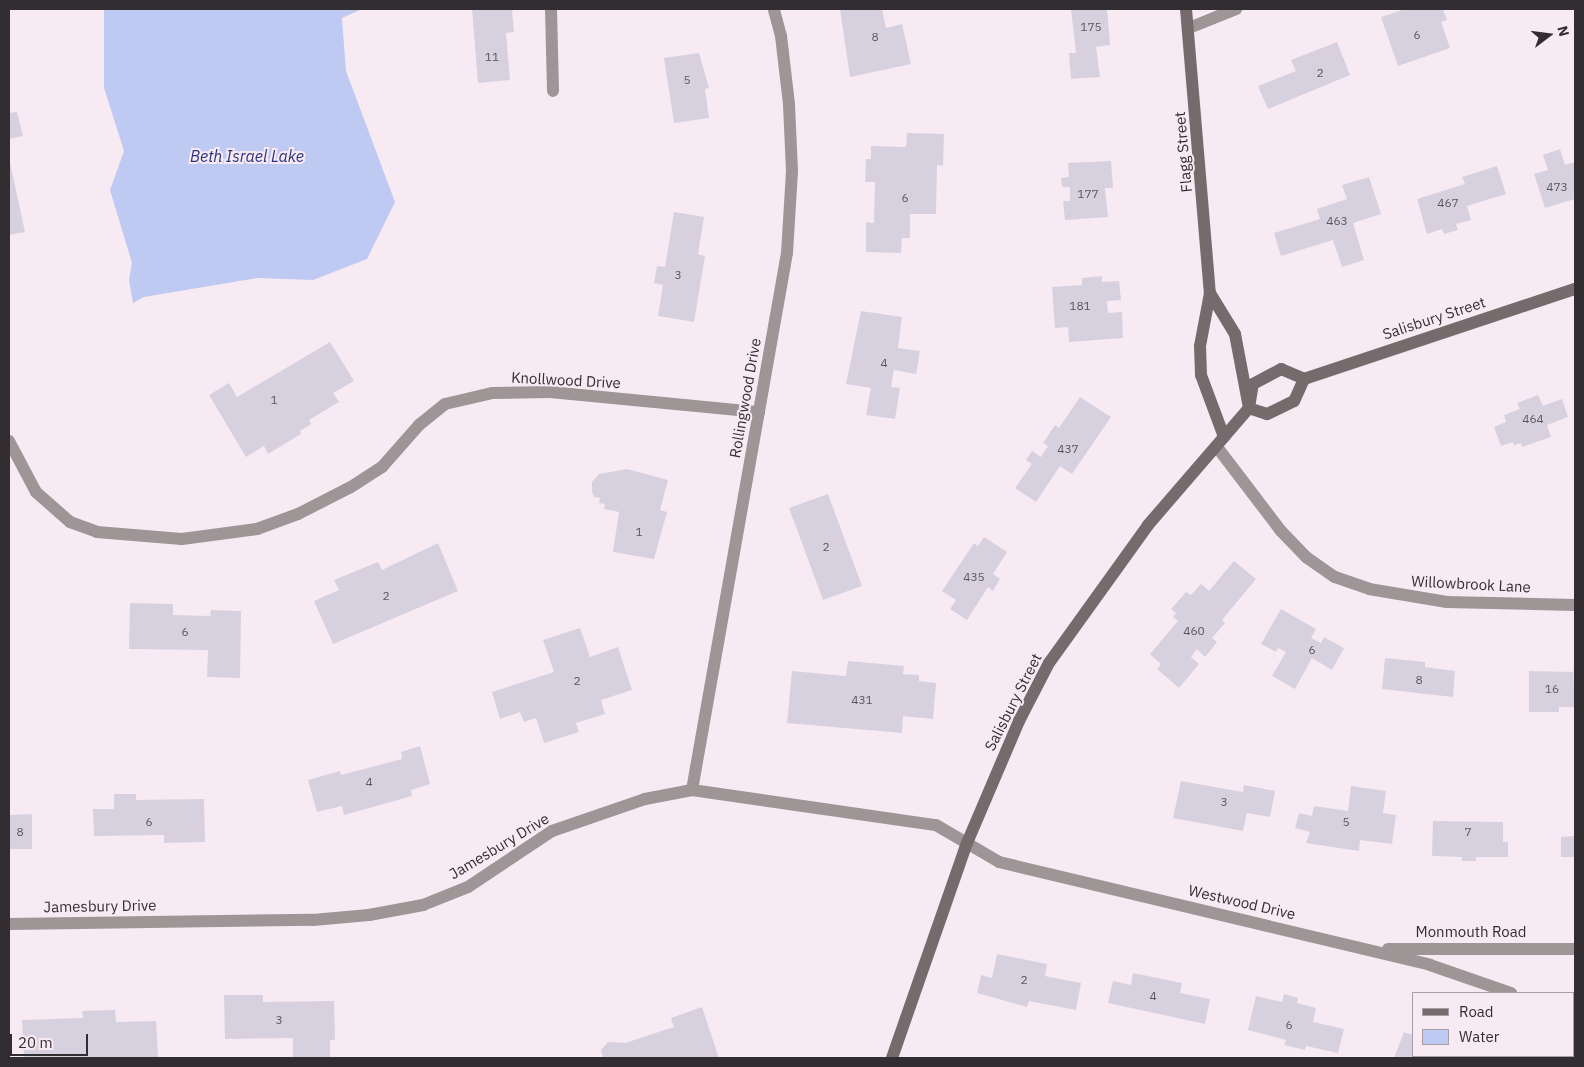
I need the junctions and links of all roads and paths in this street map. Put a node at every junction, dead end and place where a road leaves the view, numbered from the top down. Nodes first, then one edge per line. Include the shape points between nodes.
1 (551, 9) edge
2 (774, 9) edge
3 (1186, 9) edge
4 (1236, 9) edge
5 (1189, 28) junction
6 (553, 91) dead end
7 (1575, 289) edge
8 (1210, 293) junction
9 (1304, 379) junction
10 (1249, 408) junction
11 (759, 412) junction
12 (9, 441) edge
13 (1220, 442) junction
14 (1575, 605) edge
15 (692, 790) junction
16 (967, 843) junction
17 (9, 924) edge
18 (1368, 949) junction
19 (1575, 949) edge
20 (1509, 992) edge
21 (892, 1058) edge

1 - 6 street
2 - 11 street, Rollingwood Drive via 786,85 792,171 787,254
3 - 5 main road, Flagg Street
4 - 5 street
5 - 8 main road, Flagg Street
7 - 9 main road, Salisbury Street
8 - 10 main road, Flagg Street via 1235,334
8 - 13 main road, Flagg Street via 1200,346 1201,374
9 - 10 main road via 1294,400 1268,414
9 - 10 main road via 1280,369 1253,384
10 - 13 main road, Salisbury Street
11 - 12 street, Knollwood Drive via 550,392 492,393 445,404 419,425 382,467 298,514 257,529 182,539 97,532 70,522 36,492
11 - 15 street, Rollingwood Drive
13 - 14 street, Willowbrook Lane via 1281,530 1306,557 1335,576 1369,589 1439,601
13 - 16 main road, Salisbury Street via 1116,566 1049,664 1018,721
15 - 16 street, Jamesbury Drive via 936,825
15 - 17 street, Jamesbury Drive via 645,799 552,831 468,887 423,905 370,915 313,920
16 - 18 street, Westwood Drive via 999,862
16 - 21 main road, Salisbury Street
18 - 19 street, Monmouth Road
18 - 20 street, Westwood Drive via 1459,972

